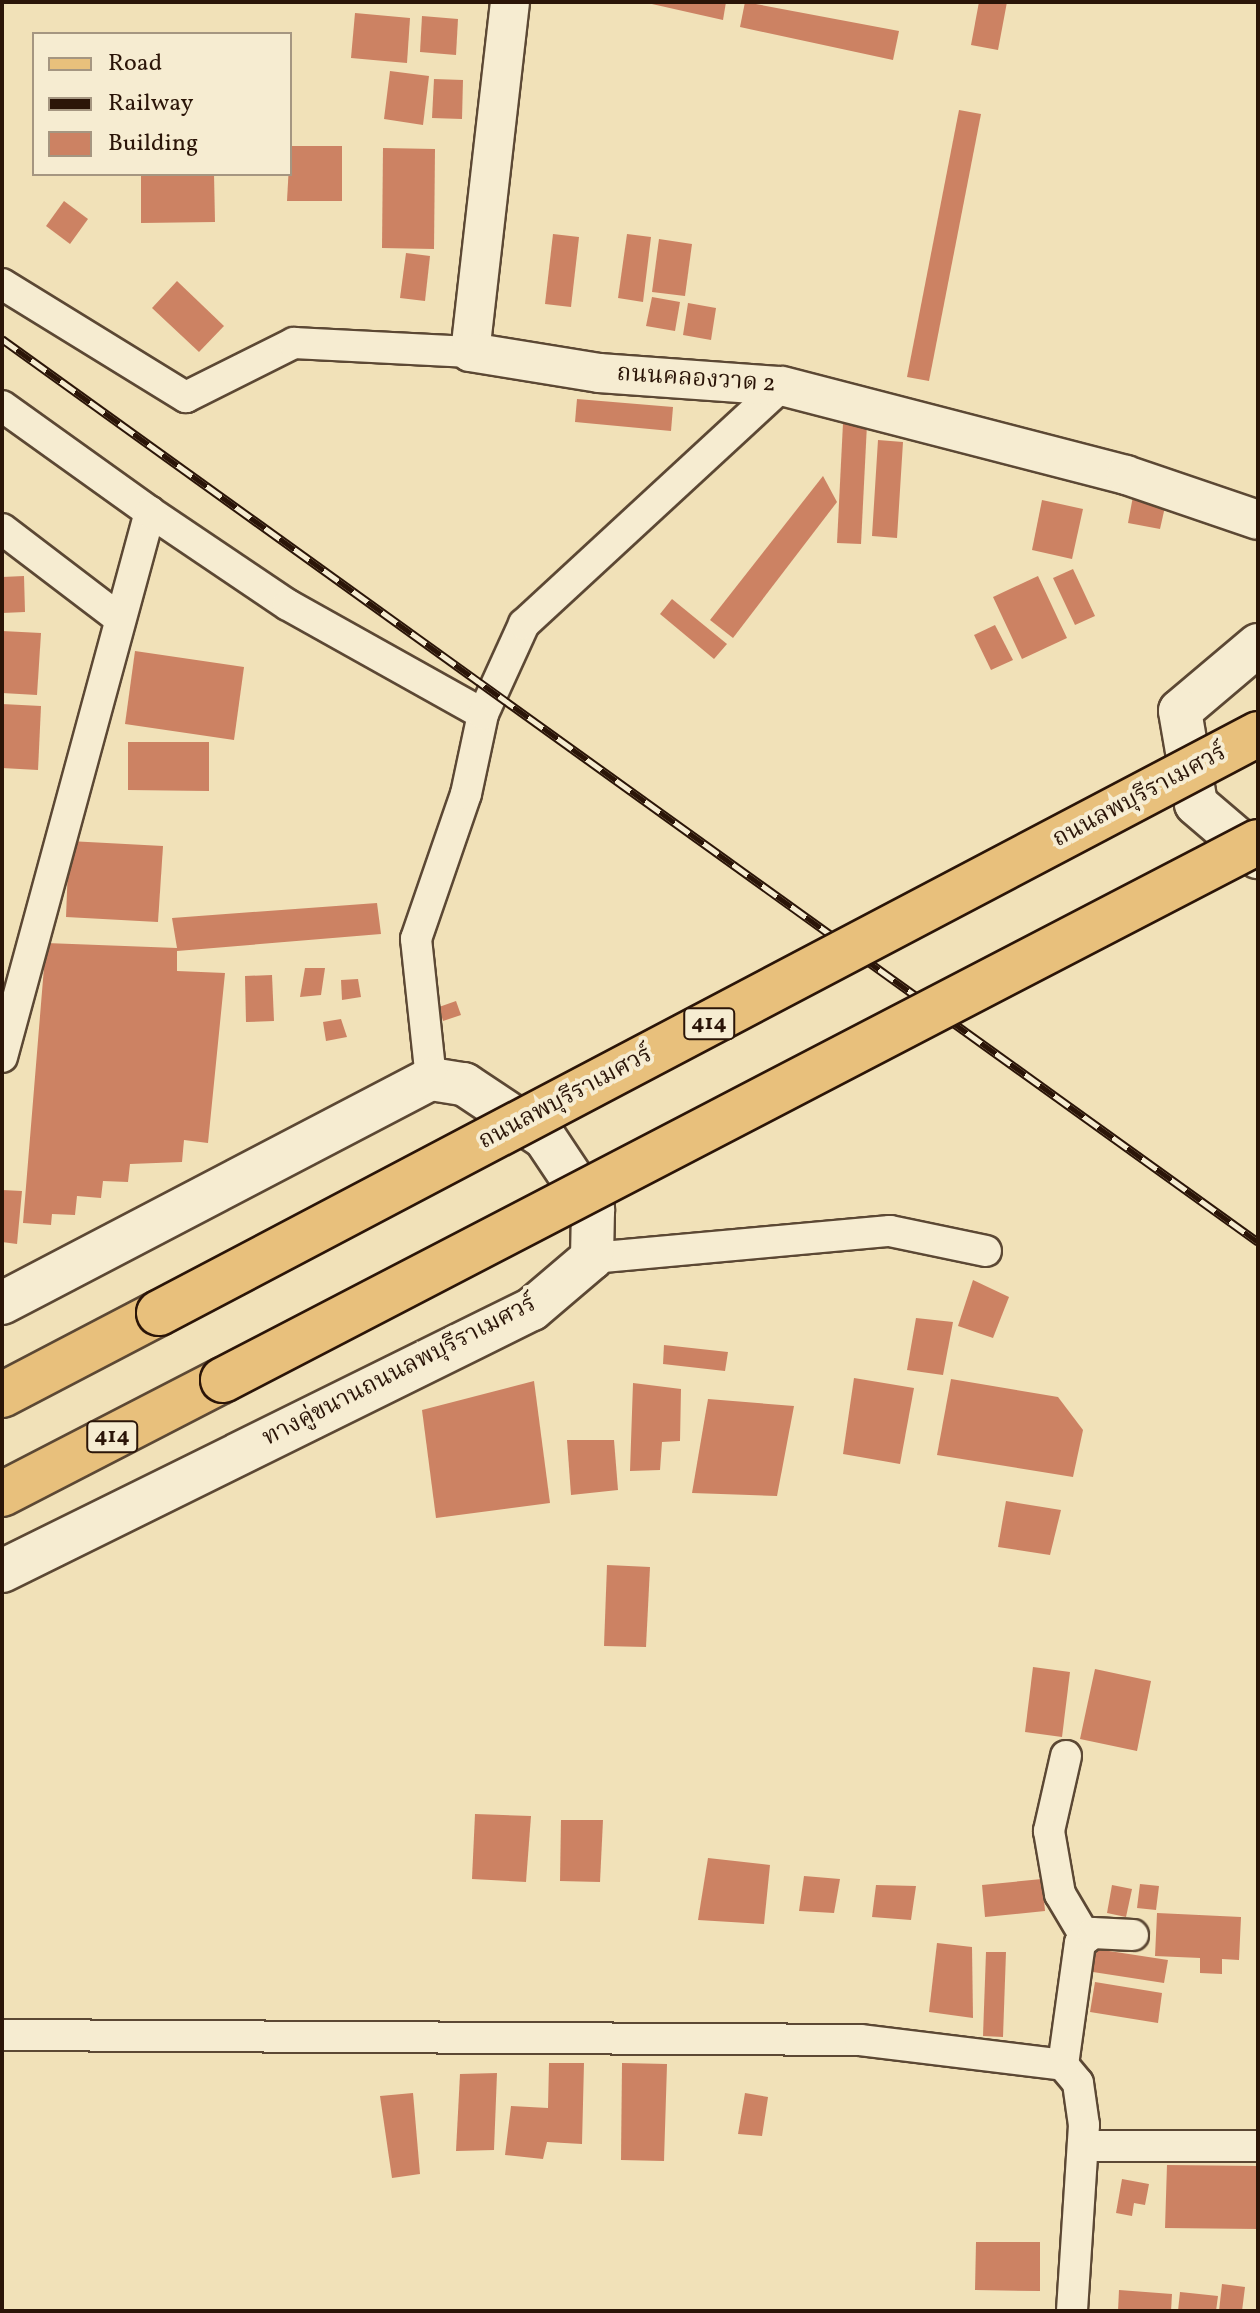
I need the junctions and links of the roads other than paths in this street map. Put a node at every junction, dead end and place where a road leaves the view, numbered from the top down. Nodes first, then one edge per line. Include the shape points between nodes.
1 (510, 2) edge
2 (2, 284) edge
3 (470, 352) junction
4 (782, 386) junction
5 (2, 406) edge
6 (150, 512) junction
7 (1258, 520) edge
8 (2, 529) edge
9 (119, 618) junction
10 (1258, 645) edge
11 (483, 714) junction
12 (1258, 734) edge
13 (1258, 842) edge
14 (1258, 857) edge
15 (2, 1057) edge
16 (431, 1079) junction
17 (986, 1251) dead end
18 (592, 1258) junction
19 (2, 1303) edge
20 (2, 1395) edge
21 (2, 1494) edge
22 (2, 1571) edge
23 (1066, 1756) dead end
24 (1133, 1935) dead end
25 (1086, 1938) junction
26 (2, 2035) edge
27 (1063, 2065) junction
28 (1084, 2146) junction
29 (1258, 2146) edge
30 (1072, 2311) edge

1 - 3 street
2 - 3 street via 186,397 294,343
3 - 4 street, ถนนคลองวาด 2 via 599,373
4 - 7 street, ถนนคลองวาด 2 via 1126,475
4 - 11 street via 524,624
5 - 6 street
6 - 9 street
6 - 11 street via 288,605
8 - 9 street
9 - 15 street
10 - 14 main road via 1180,711 1196,804
11 - 16 street via 466,794 416,939
12 - 20 main road, ถนนลพบุรีราเมศวร์ / 414, bridge
13 - 21 main road, 414, bridge
16 - 18 main road via 464,1084 545,1138 593,1210
16 - 19 main road
17 - 18 street via 890,1231
18 - 22 main road, ทางคู่ขนานถนนลพบุรีราเมศวร์ via 532,1309
23 - 25 street via 1049,1831 1060,1894
24 - 25 street
25 - 27 street via 1073,1963
26 - 27 street via 860,2040
27 - 28 street via 1078,2083
28 - 29 street
28 - 30 street

